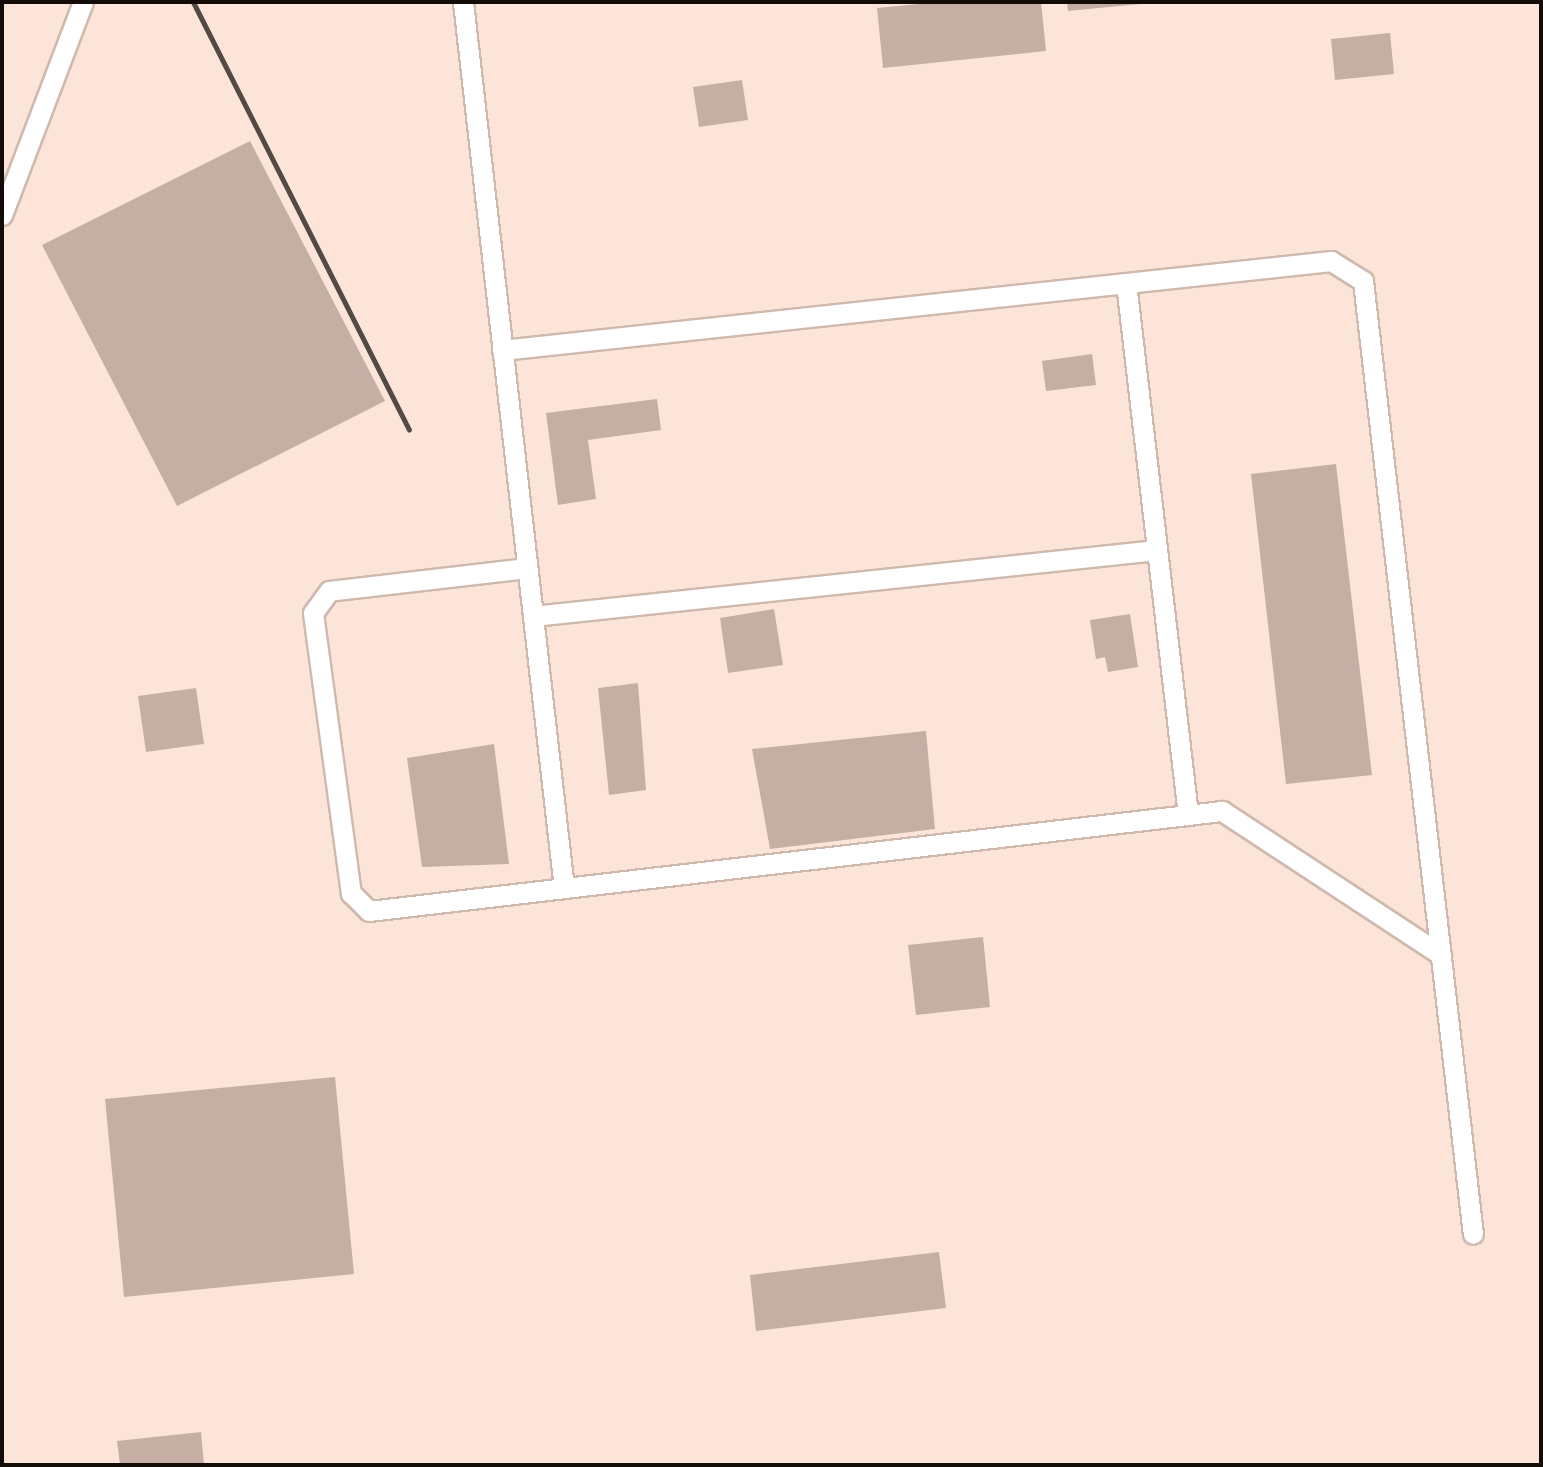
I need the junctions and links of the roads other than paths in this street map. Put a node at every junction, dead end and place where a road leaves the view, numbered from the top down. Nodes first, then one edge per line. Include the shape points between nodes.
1 (83, 2) edge
2 (463, 2) edge
3 (2, 215) edge
4 (1126, 283) junction
5 (502, 351) junction
6 (1157, 550) junction
7 (527, 568) junction
8 (533, 616) junction
9 (1188, 815) junction
10 (564, 888) junction
11 (1441, 955) junction
12 (1473, 1234) dead end

1 - 3 lane
2 - 5 lane
4 - 5 lane
4 - 6 lane
4 - 11 lane via 1331,261 1363,281
5 - 7 lane
6 - 8 lane
6 - 9 lane
7 - 8 lane
7 - 10 lane via 329,592 313,613 351,893 369,911
8 - 10 lane
9 - 10 lane
9 - 11 lane via 1222,811
11 - 12 lane

